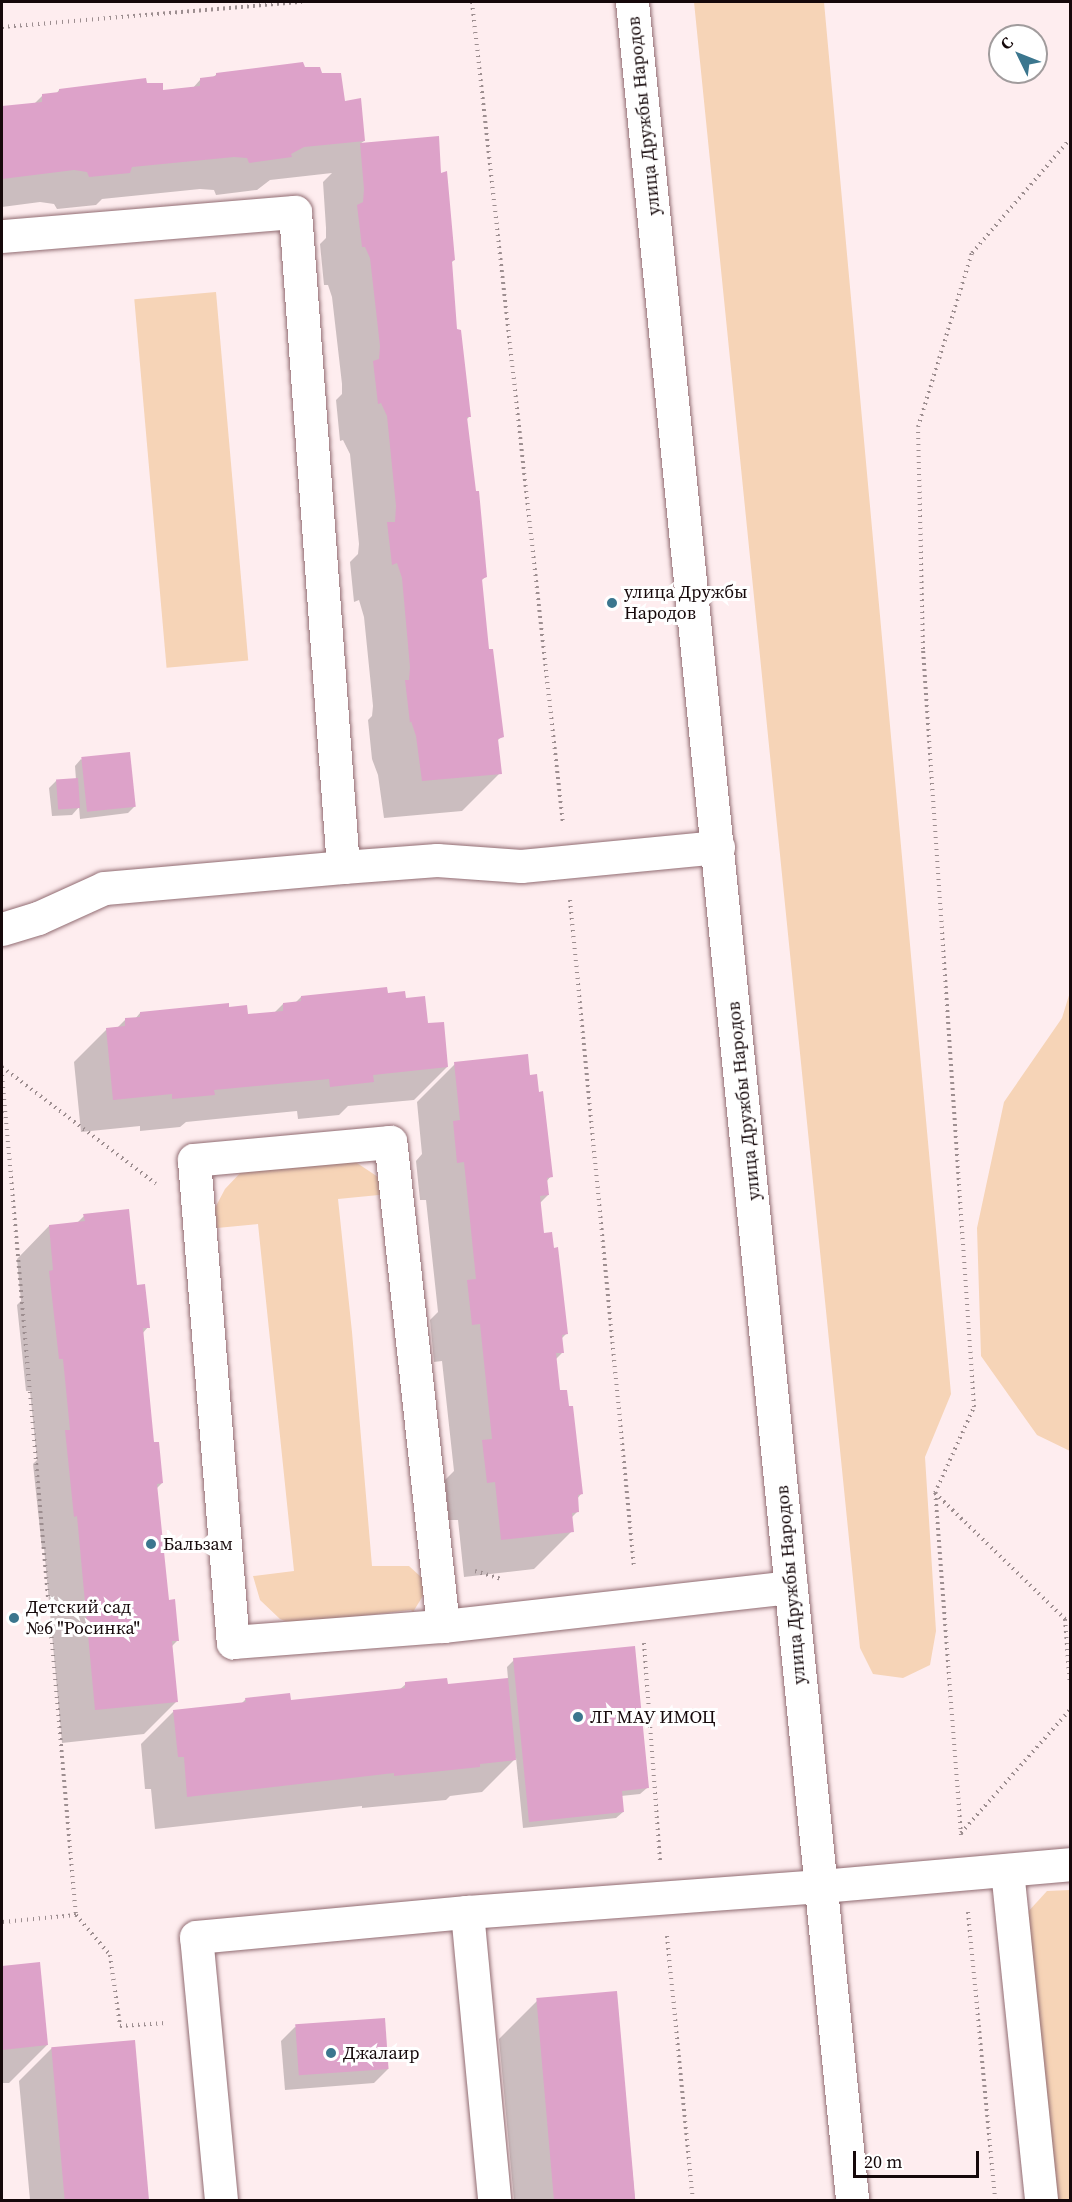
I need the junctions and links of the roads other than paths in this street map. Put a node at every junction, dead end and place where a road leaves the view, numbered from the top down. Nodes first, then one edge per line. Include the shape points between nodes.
1 (632, 2) edge
2 (2, 237) edge
3 (718, 847) junction
4 (343, 867) junction
5 (2, 929) edge
6 (791, 1587) junction
7 (443, 1626) junction
8 (1071, 1864) edge
9 (1007, 1870) junction
10 (821, 1886) junction
11 (467, 1912) junction
12 (221, 2200) edge
13 (494, 2200) edge
14 (852, 2200) edge
15 (1041, 2200) edge

1 - 3 street, улица Дружбы Народов
2 - 4 street via 295,212
3 - 4 street via 521,866 437,860
3 - 6 street, улица Дружбы Народов
4 - 5 street via 104,888 38,918
6 - 7 street
6 - 10 street, улица Дружбы Народов
7 - 7 street via 233,1642 194,1160 390,1142
8 - 9 street
9 - 10 street
9 - 15 street
10 - 11 street
10 - 14 street, улица Дружбы Народов
11 - 12 street via 196,1937
11 - 13 street

